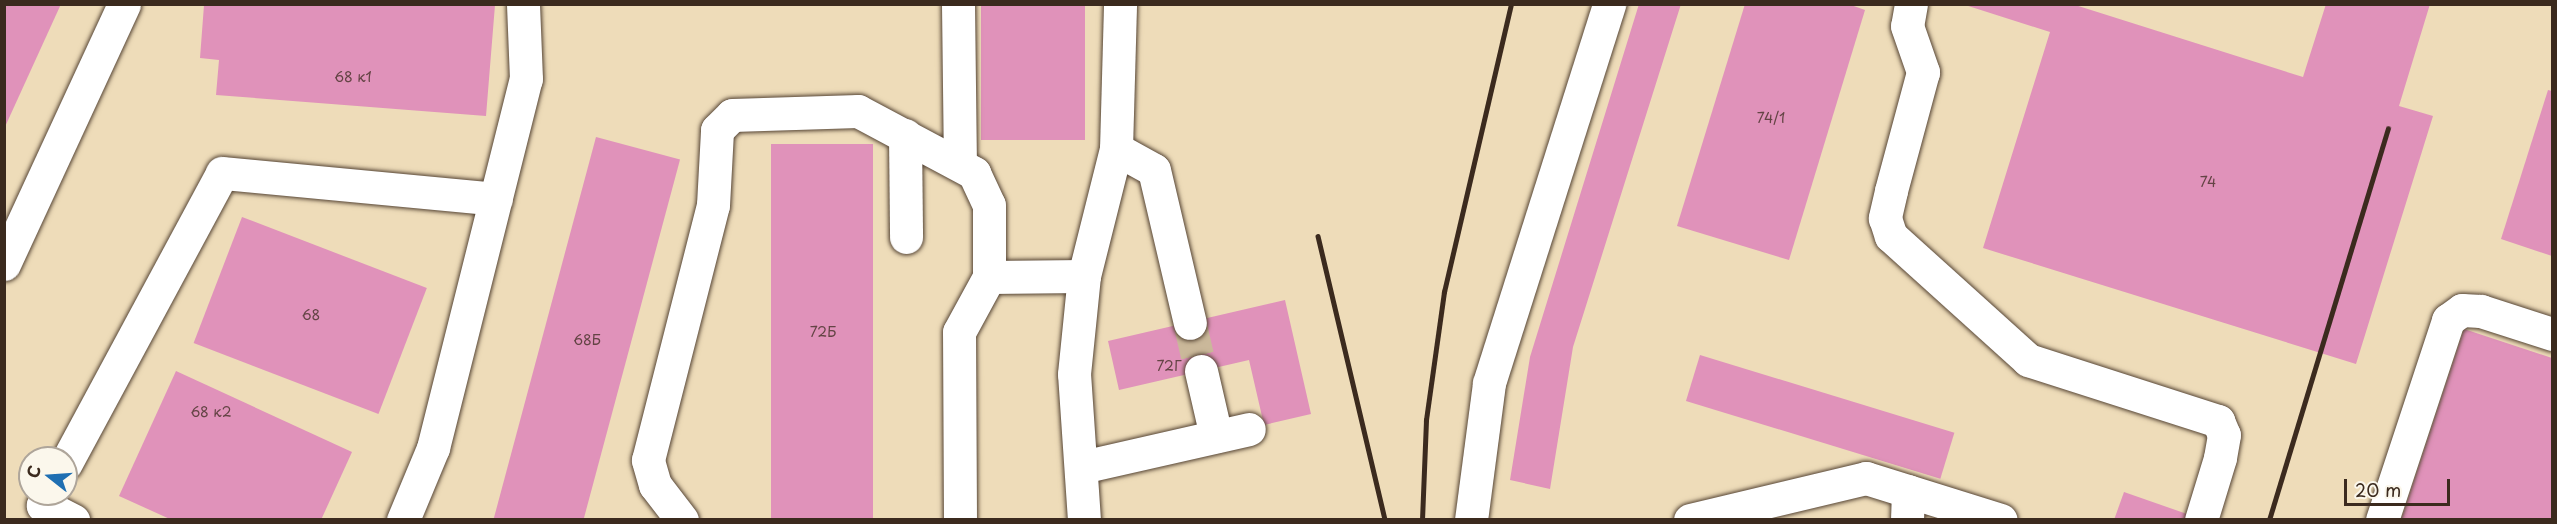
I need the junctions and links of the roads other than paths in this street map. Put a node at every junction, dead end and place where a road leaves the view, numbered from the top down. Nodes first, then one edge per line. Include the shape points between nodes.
1 (123, 4) edge
2 (523, 4) edge
3 (958, 4) edge
4 (1120, 4) edge
5 (1609, 4) edge
6 (1911, 4) edge
7 (905, 135) junction
8 (1116, 149) junction
9 (960, 163) junction
10 (496, 199) junction
11 (906, 237) dead end
12 (4, 264) edge
13 (1084, 276) junction
14 (989, 277) junction
15 (1190, 323) tunnel mouth
16 (2553, 334) edge
17 (1201, 371) tunnel mouth
18 (1249, 429) dead end
19 (1216, 436) junction
20 (75, 446) edge
21 (1082, 467) junction
22 (1907, 505) edge
23 (46, 506) edge
24 (73, 519) edge
25 (403, 519) edge
26 (682, 519) edge
27 (960, 519) edge
28 (1084, 519) edge
29 (1471, 519) edge
30 (1690, 519) edge
31 (2001, 519) edge
32 (2201, 519) edge
33 (2382, 519) edge

1 - 12 lane
2 - 10 lane via 526,79
3 - 9 lane
4 - 8 lane
5 - 29 lane via 1489,383
6 - 32 lane via 1907,26 1923,72 1885,218 1891,236 2028,360 2218,421 2224,435
7 - 9 lane
7 - 11 lane
7 - 26 lane via 858,111 732,115 717,130 713,205 648,460 655,485
8 - 13 lane
8 - 15 lane via 1154,170
9 - 14 lane via 984,185
10 - 20 lane via 222,173
10 - 25 lane via 433,448
13 - 14 lane
13 - 21 lane via 1074,374
14 - 27 lane via 959,332
16 - 33 lane via 2481,311 2462,310 2448,320
17 - 19 lane
18 - 19 lane
19 - 21 lane
21 - 28 lane
22 - 30 lane via 1866,478
22 - 31 lane
23 - 24 lane

